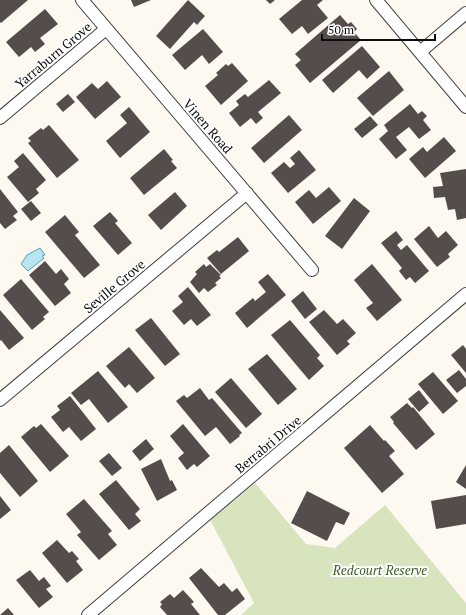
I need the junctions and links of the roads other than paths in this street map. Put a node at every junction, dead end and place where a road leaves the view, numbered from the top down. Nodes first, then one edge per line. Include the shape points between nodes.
1 (82, 0) edge
2 (376, 0) edge
3 (466, 13) edge
4 (106, 29) junction
5 (420, 52) junction
6 (466, 107) edge
7 (0, 118) edge
8 (247, 193) junction
9 (312, 270) dead end
10 (466, 294) edge
11 (0, 400) edge
12 (88, 615) edge

1 - 4 street, Vinen Road
2 - 5 street
3 - 5 street
4 - 7 street, Yarraburn Grove
4 - 8 street, Vinen Road
5 - 6 street
8 - 9 street, Vinen Road
8 - 11 street, Seville Grove
10 - 12 street, Berrabri Drive

